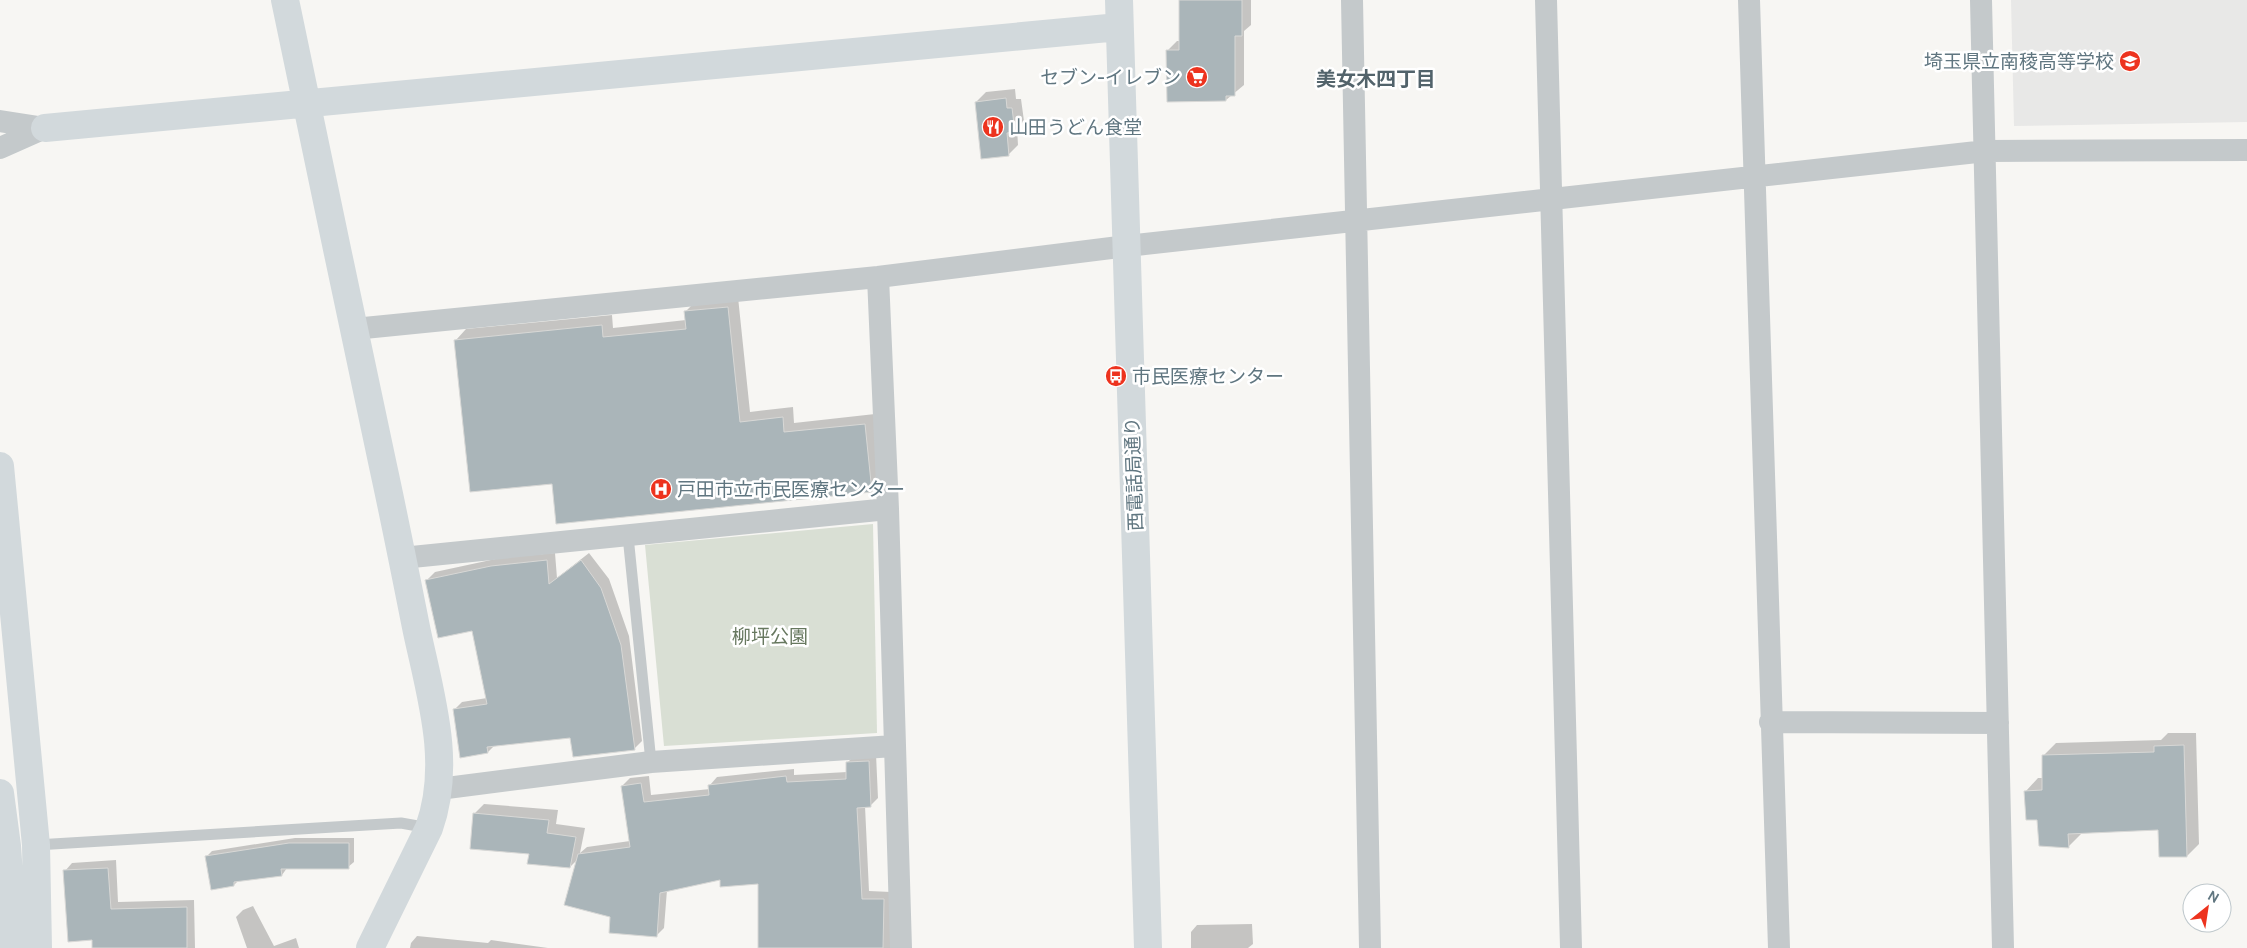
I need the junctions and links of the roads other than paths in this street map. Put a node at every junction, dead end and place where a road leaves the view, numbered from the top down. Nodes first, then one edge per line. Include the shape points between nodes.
1 (285, 0) edge
2 (1119, 0) edge
3 (1352, 0) edge
4 (1546, 0) edge
5 (1749, 0) edge
6 (1981, 0) edge
7 (1119, 27) junction
8 (307, 103) junction
9 (0, 121) edge
10 (45, 128) junction
11 (0, 148) edge
12 (1986, 150) junction
13 (2247, 150) edge
14 (1753, 176) junction
15 (1551, 198) junction
16 (1358, 220) junction
17 (1127, 246) junction
18 (878, 277) junction
19 (354, 329) junction
20 (0, 466) edge
21 (888, 509) junction
22 (628, 536) junction
23 (402, 558) junction
24 (1770, 722) junction
25 (1998, 723) junction
26 (894, 746) junction
27 (651, 762) junction
28 (439, 789) junction
29 (0, 793) edge
30 (429, 828) junction
31 (36, 845) junction
32 (14, 948) edge
33 (38, 948) edge
34 (370, 948) edge
35 (901, 948) edge
36 (1148, 948) edge
37 (1370, 948) edge
38 (1571, 948) edge
39 (1779, 948) edge
40 (2003, 948) edge

1 - 8 main road
2 - 7 main road, 西電話局通り
3 - 16 street
4 - 15 street
5 - 14 street
6 - 12 street
7 - 8 main road
7 - 17 main road, 西電話局通り
8 - 10 main road
8 - 19 main road
9 - 10 street
10 - 11 street
12 - 13 street
12 - 14 street
12 - 25 street
14 - 15 street
14 - 24 street
15 - 16 street
15 - 38 street
16 - 17 street
16 - 37 street
17 - 18 street
17 - 36 main road, 西電話局通り
18 - 19 street
18 - 21 street
19 - 23 main road
20 - 31 main road
21 - 22 street
21 - 26 street
22 - 23 street
22 - 27 lane
23 - 28 main road via 436,725
24 - 25 street
24 - 39 street
25 - 40 street
26 - 27 street
26 - 35 street
27 - 28 street
28 - 30 main road
29 - 32 main road
30 - 31 lane via 401,823
30 - 34 main road
31 - 33 main road

